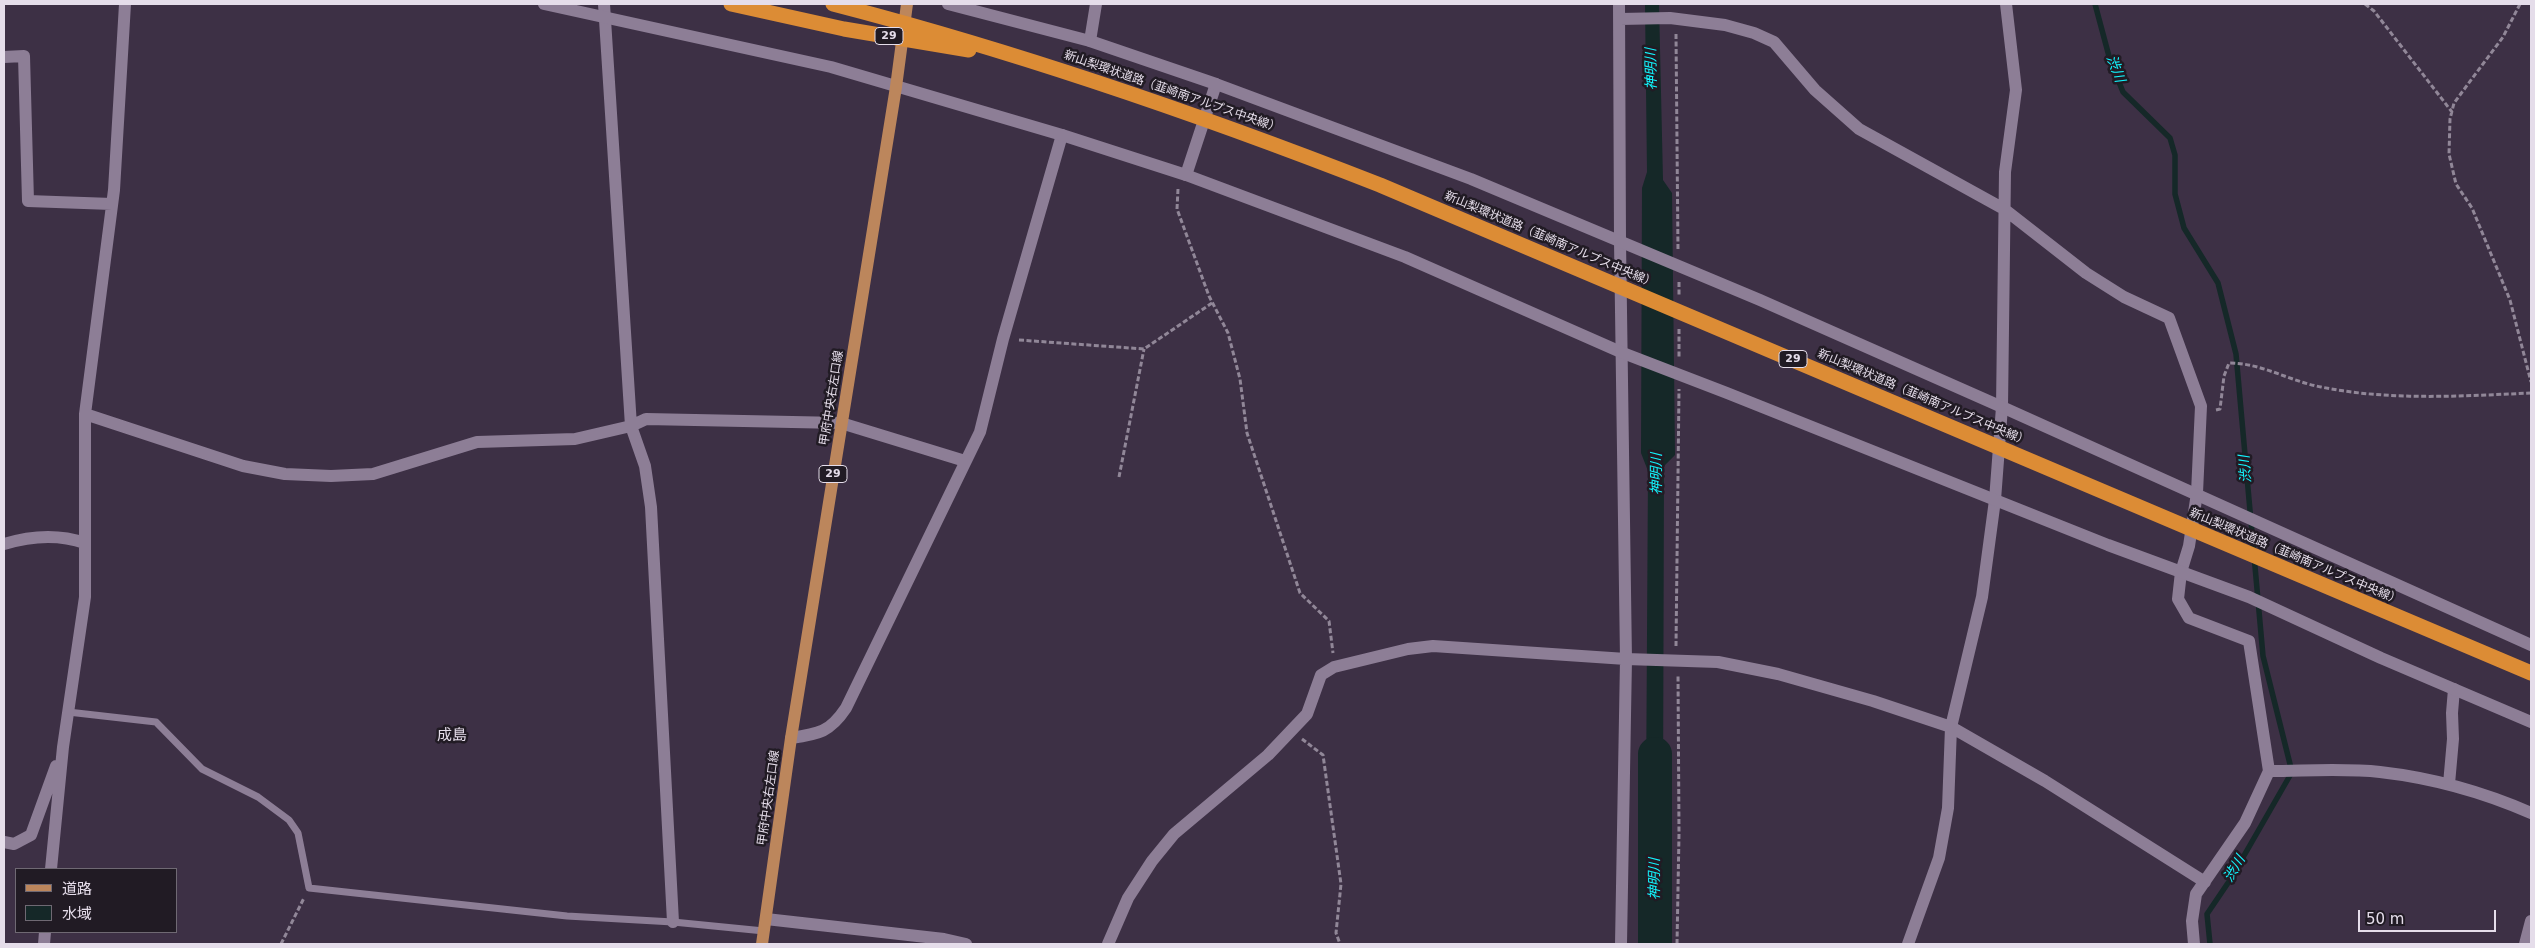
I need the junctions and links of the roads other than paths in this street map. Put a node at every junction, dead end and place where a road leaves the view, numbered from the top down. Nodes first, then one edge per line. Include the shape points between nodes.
1 (125, 4) edge
2 (544, 4) edge
3 (731, 4) edge
4 (833, 4) edge
5 (907, 4) edge
6 (948, 4) edge
7 (1096, 4) edge
8 (1620, 4) edge
9 (2006, 4) edge
10 (604, 10) edge
11 (1626, 19) junction
12 (1090, 41) junction
13 (4, 57) edge
14 (1046, 65) junction
15 (1216, 84) junction
16 (896, 87) junction
17 (1062, 135) junction
18 (1186, 175) junction
19 (112, 204) junction
20 (2004, 209) junction
21 (1620, 241) junction
22 (1623, 353) junction
23 (2002, 407) junction
24 (85, 414) junction
25 (842, 423) junction
26 (630, 426) junction
27 (965, 461) junction
28 (2196, 493) junction
29 (1995, 500) junction
30 (85, 543) junction
31 (4, 544) edge
32 (2181, 572) junction
33 (2531, 645) edge
34 (1629, 659) junction
35 (2531, 673) edge
36 (2454, 689) junction
37 (68, 712) junction
38 (2531, 722) edge
39 (1951, 727) junction
40 (791, 738) junction
41 (63, 747) junction
42 (2269, 771) junction
43 (2449, 784) junction
44 (2531, 813) edge
45 (4, 842) edge
46 (51, 868) edge
47 (2204, 882) junction
48 (2531, 921) edge
49 (673, 922) junction
50 (765, 925) junction
51 (762, 944) edge
52 (966, 944) edge
53 (1108, 944) edge
54 (1621, 944) edge
55 (1908, 944) edge
56 (2194, 944) edge
57 (2525, 944) edge

1 - 19 street
2 - 10 street
3 - 14 highway, 新山梨環状道路（韮崎南アルプス中央線） / 29 via 844,29
4 - 14 highway, 新山梨環状道路（韮崎南アルプス中央線） / 29 via 921,26
5 - 16 main road, 甲府中央右左口線 / 29
6 - 12 street
7 - 12 street
8 - 11 street
9 - 20 street via 2016,90 2005,172
10 - 16 street via 831,67
10 - 26 street
11 - 20 street via 1673,18 1725,25 1774,42 1815,90 1859,129
11 - 21 street
12 - 15 street
13 - 19 street via 24,56 28,201
14 - 35 highway, 新山梨環状道路（韮崎南アルプス中央線） / 29 via 1272,142 1380,185
15 - 18 street
15 - 21 street via 1471,179
16 - 17 street
16 - 25 main road, 甲府中央右左口線 / 29
17 - 18 street
17 - 27 street via 1003,339 980,432
18 - 22 street via 1405,257
19 - 24 street
20 - 23 street
20 - 28 street via 2086,273 2124,297 2169,318 2200,406
21 - 22 street
21 - 23 street
22 - 29 street
22 - 34 street
23 - 28 street
23 - 29 street
24 - 26 street via 243,466 285,474 331,476 373,474 477,442 575,439
24 - 30 street
25 - 26 street via 646,419
25 - 27 street
25 - 40 main road, 甲府中央右左口線 / 29
26 - 49 street via 644,466 651,507
27 - 40 street via 846,708 835,724 817,735
28 - 32 street via 2189,546
28 - 33 street
29 - 32 street
29 - 39 street via 1982,597
30 - 31 street via 71,538 34,537
30 - 37 street via 86,597
32 - 36 street via 2249,597
32 - 42 street via 2178,599 2188,618 2249,641
34 - 39 street via 1718,662 1778,674
34 - 53 street via 1433,646 1334,667 1321,675 1307,714 1291,731 1268,755 1174,834 1152,860 1128,898
34 - 54 street
36 - 38 street
36 - 43 street
37 - 41 street
37 - 49 lane via 156,722 202,769 258,797 289,820 298,833 309,888 567,916
39 - 47 street
39 - 55 street via 1948,808 1939,858
40 - 50 main road, 甲府中央右左口線 / 29
41 - 45 street via 31,835 14,844
41 - 46 street
42 - 43 street via 2379,772
42 - 47 street via 2245,823
43 - 44 street via 2497,798
47 - 56 street via 2196,894 2192,922
48 - 57 street
49 - 50 lane
50 - 51 main road, 甲府中央右左口線 / 29
50 - 52 street via 944,939

